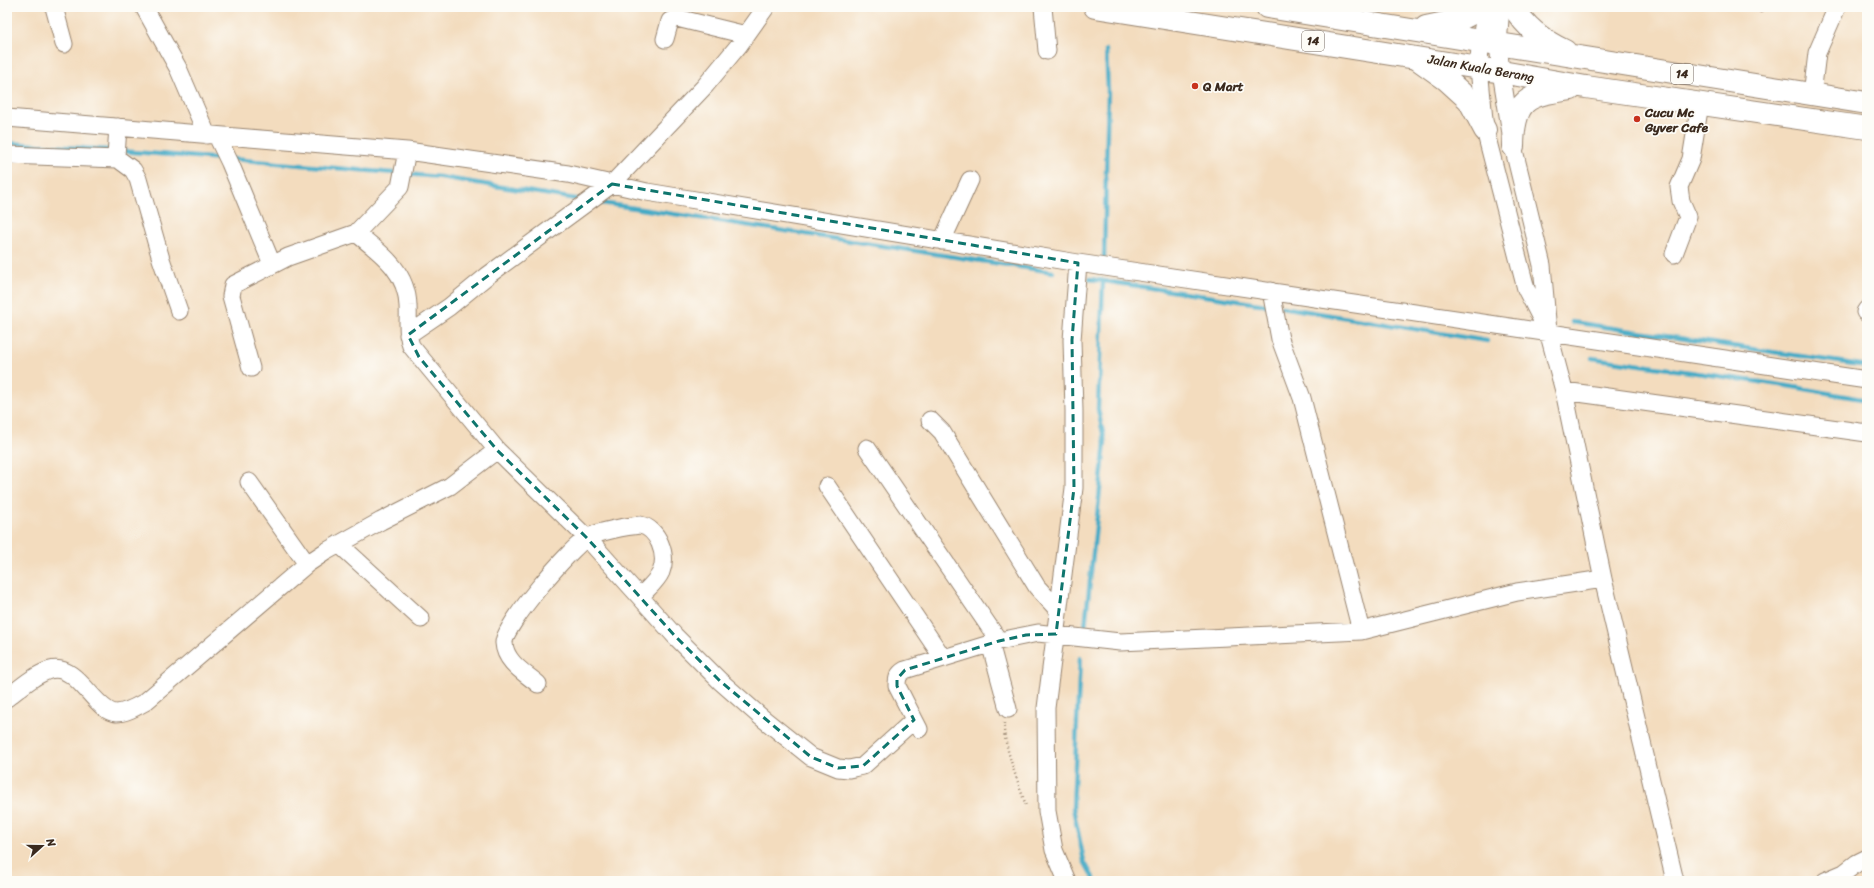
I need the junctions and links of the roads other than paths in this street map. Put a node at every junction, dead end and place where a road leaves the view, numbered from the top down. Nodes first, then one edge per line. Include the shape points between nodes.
1 (54, 7) edge
2 (144, 7) edge
3 (766, 7) edge
4 (1043, 7) edge
5 (1095, 7) edge
6 (1267, 7) edge
7 (1486, 7) edge
8 (1501, 7) edge
9 (1514, 7) edge
10 (1837, 7) edge
11 (1401, 27) junction
12 (746, 35) junction
13 (665, 38) dead end
14 (1489, 43) junction
15 (64, 44) dead end
16 (1047, 51) dead end
17 (1579, 57) junction
18 (1416, 58) junction
19 (1479, 68) junction
20 (1501, 72) junction
21 (1586, 87) junction
22 (1812, 95) junction
23 (1867, 103) edge
24 (1700, 104) junction
25 (7, 118) edge
26 (1867, 128) edge
27 (1485, 130) junction
28 (117, 131) junction
29 (219, 145) junction
30 (1513, 146) junction
31 (7, 155) edge
32 (406, 156) junction
33 (117, 157) junction
34 (970, 180) dead end
35 (608, 187) junction
36 (356, 233) junction
37 (942, 241) junction
38 (1674, 254) dead end
39 (1078, 263) junction
40 (272, 264) junction
41 (1271, 291) junction
42 (179, 311) dead end
43 (1548, 331) junction
44 (408, 335) junction
45 (251, 368) dead end
46 (1867, 380) edge
47 (1564, 391) junction
48 (930, 420) dead end
49 (1866, 428) edge
50 (867, 448) dead end
51 (497, 450) junction
52 (249, 482) dead end
53 (827, 486) dead end
54 (587, 538) junction
55 (339, 544) junction
56 (307, 564) junction
57 (1603, 579) junction
58 (641, 596) junction
59 (1058, 610) junction
60 (421, 619) dead end
61 (1362, 631) junction
62 (1056, 634) junction
63 (995, 642) junction
64 (943, 658) junction
65 (538, 684) dead end
66 (7, 698) edge
67 (1008, 709) road end
68 (1867, 858) edge
69 (1844, 877) edge
70 (1068, 881) edge
71 (1675, 881) edge
72 (1825, 881) edge

1 - 15 street
2 - 29 street
3 - 12 street
4 - 16 street
5 - 18 highway, Jalan Kuala Berang / 14
6 - 11 highway, Jalan Kuala Berang / 14
7 - 11 highway via 1445,24
7 - 14 street
8 - 14 street
9 - 17 highway via 1527,25 1542,38
10 - 22 street via 1817,53
11 - 14 highway, Jalan Kuala Berang / 14
12 - 13 street via 677,18 670,21
12 - 35 street via 705,86
14 - 17 highway, Jalan Kuala Berang / 14
14 - 19 street
14 - 20 street
17 - 22 highway, Jalan Kuala Berang / 14
18 - 19 highway, Jalan Kuala Berang / 14
18 - 27 highway via 1447,80 1469,100
19 - 20 highway, Jalan Kuala Berang / 14
19 - 27 street
20 - 21 highway, Jalan Kuala Berang / 14
20 - 30 street
21 - 24 highway, Jalan Kuala Berang / 14
21 - 30 highway via 1541,95 1522,105 1514,124
22 - 23 highway, Jalan Kuala Berang / 14
24 - 26 highway, Jalan Kuala Berang / 14
24 - 38 street via 1691,159 1680,187 1681,201 1688,217
25 - 28 street
27 - 43 street via 1526,289
28 - 29 street
28 - 33 street
29 - 32 street
29 - 40 street
30 - 43 street via 1542,265
31 - 33 street
32 - 35 street via 568,174
32 - 36 street via 400,187
33 - 42 street via 133,170 138,179
34 - 37 street
35 - 37 street
35 - 44 street
36 - 40 street
36 - 44 street via 388,258 404,286 408,307
37 - 39 street
39 - 41 street
39 - 59 street via 1072,340 1074,488
40 - 45 street via 237,282 231,289
41 - 43 street
41 - 61 street via 1280,339 1302,398
43 - 46 street
43 - 47 street
44 - 51 street via 419,357
47 - 49 street
47 - 57 street
48 - 59 street via 942,432 1037,587
50 - 63 street
51 - 54 street
51 - 55 street via 450,486
52 - 56 street
53 - 64 street
54 - 58 street
54 - 58 street via 640,525 652,530 663,551 663,564 661,572
54 - 65 street via 532,597 506,634 504,641 509,659
55 - 56 street
55 - 60 street
56 - 66 street via 134,708 114,713 70,673 61,669 51,669 38,675
57 - 61 street via 1517,592
57 - 71 street
58 - 64 street via 675,636 761,717 817,759 838,768 863,766 916,725 899,692 897,679 904,670
59 - 62 street
61 - 62 street via 1120,642
62 - 63 street via 1026,635
62 - 70 street via 1046,708 1046,794 1054,850
63 - 64 street
63 - 67 street
68 - 69 street via 1856,863
69 - 72 street

